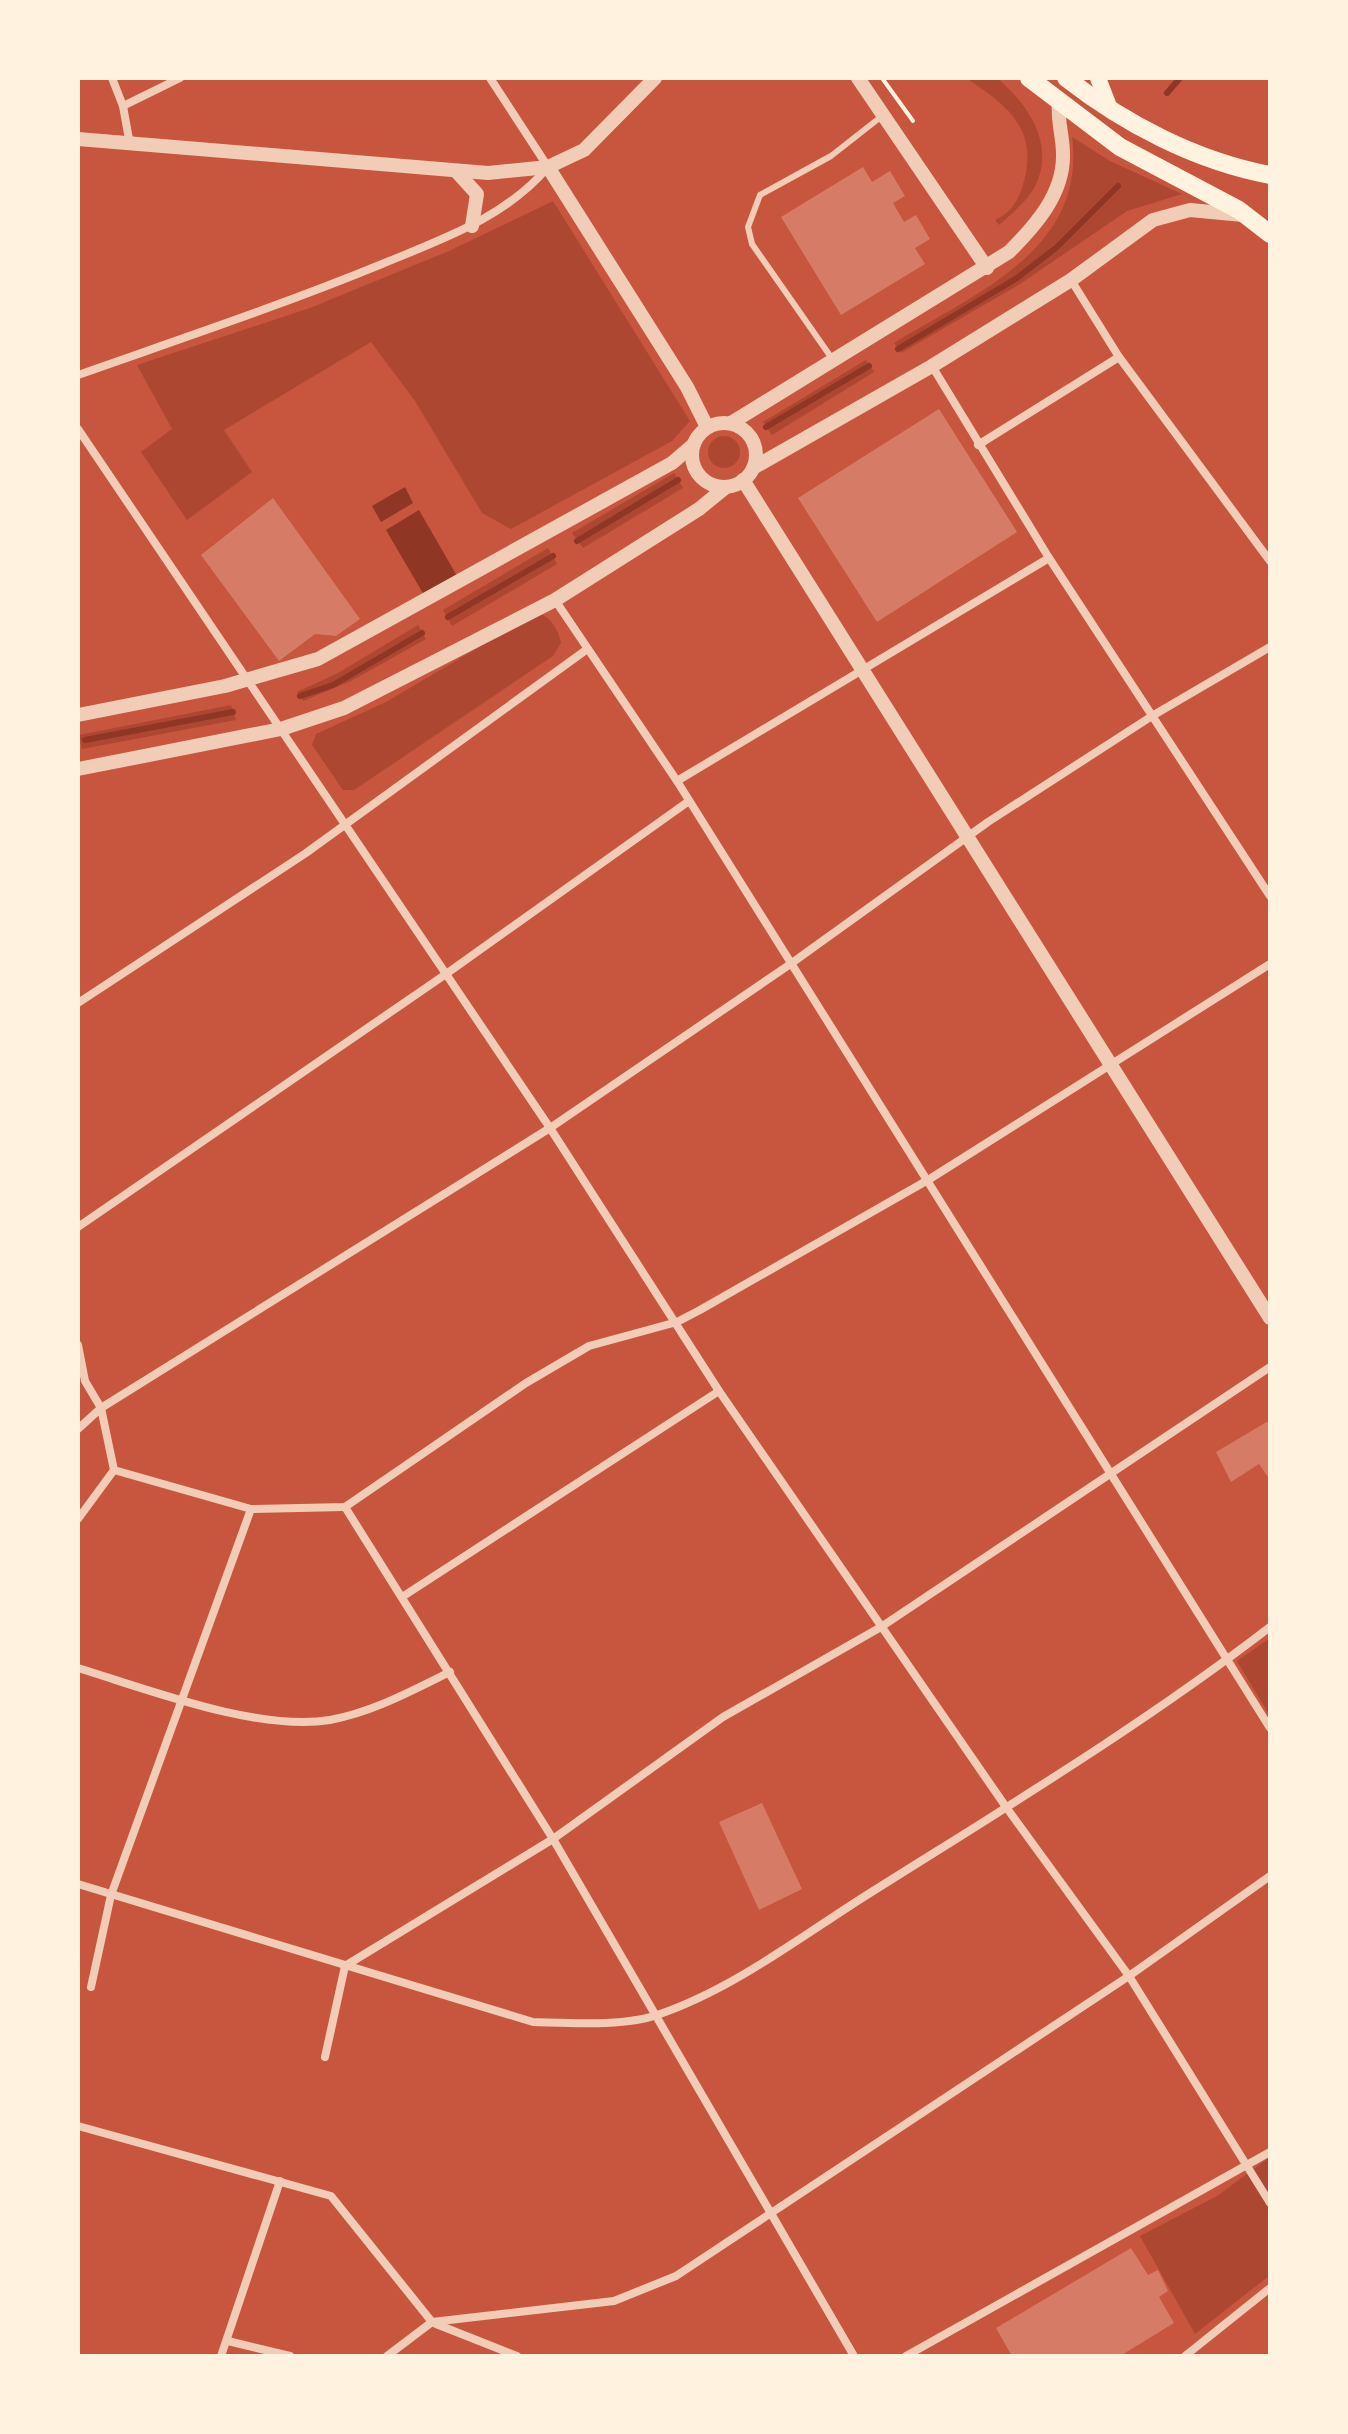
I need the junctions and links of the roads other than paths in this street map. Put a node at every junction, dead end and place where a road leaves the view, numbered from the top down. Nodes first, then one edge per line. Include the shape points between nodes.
1 (112, 78) edge
2 (180, 78) edge
3 (490, 78) edge
4 (655, 78) edge
5 (1029, 78) edge
6 (1066, 78) edge
7 (1098, 78) edge
8 (858, 80) edge
9 (1059, 103) junction
10 (123, 106) junction
11 (1110, 109) junction
12 (882, 116) junction
13 (78, 139) edge
14 (130, 145) junction
15 (548, 167) junction
16 (457, 172) junction
17 (1270, 175) edge
18 (1248, 216) junction
19 (472, 226) junction
20 (1270, 234) edge
21 (987, 268) junction
22 (1071, 280) junction
23 (1119, 357) junction
24 (833, 360) junction
25 (932, 366) junction
26 (78, 375) edge
27 (731, 423) junction
28 (707, 427) junction
29 (78, 429) edge
30 (693, 445) junction
31 (978, 445) junction
32 (753, 468) junction
33 (743, 480) junction
34 (726, 487) junction
35 (1049, 558) junction
36 (1270, 561) edge
37 (555, 600) junction
38 (1270, 647) edge
39 (586, 650) junction
40 (862, 670) junction
41 (249, 680) junction
42 (78, 715) edge
43 (1152, 716) junction
44 (281, 729) junction
45 (78, 769) edge
46 (677, 781) junction
47 (689, 801) junction
48 (345, 822) junction
49 (966, 837) junction
50 (1270, 896) edge
51 (1270, 964) edge
52 (789, 965) junction
53 (446, 974) junction
54 (78, 1003) edge
55 (1111, 1063) junction
56 (550, 1128) junction
57 (928, 1180) junction
58 (78, 1227) edge
59 (1270, 1318) edge
60 (677, 1322) junction
61 (78, 1345) edge
62 (1270, 1367) edge
63 (719, 1391) junction
64 (101, 1408) junction
65 (78, 1429) edge
66 (114, 1470) junction
67 (1112, 1471) junction
68 (345, 1507) junction
69 (251, 1509) junction
70 (78, 1519) edge
71 (402, 1597) junction
72 (881, 1627) junction
73 (1270, 1627) edge
74 (1229, 1658) junction
75 (78, 1668) edge
76 (450, 1672) junction
77 (183, 1701) junction
78 (1270, 1728) edge
79 (1006, 1807) junction
80 (553, 1839) junction
81 (1270, 1876) edge
82 (78, 1884) edge
83 (111, 1895) junction
84 (345, 1966) junction
85 (1129, 1976) junction
86 (91, 1987) dead end
87 (656, 2016) junction
88 (325, 2057) dead end
89 (78, 2126) edge
90 (1270, 2152) edge
91 (1250, 2166) junction
92 (280, 2181) junction
93 (1270, 2203) edge
94 (769, 2212) junction
95 (1270, 2288) edge
96 (432, 2322) junction
97 (228, 2341) junction
98 (221, 2356) edge
99 (290, 2356) edge
100 (387, 2356) edge
101 (517, 2356) edge
102 (854, 2356) edge
103 (906, 2356) edge
104 (1185, 2356) edge

1 - 10 street
2 - 10 street
3 - 15 street
4 - 15 street via 584,150
5 - 9 main road
6 - 11 main road
7 - 11 main road
8 - 12 street
9 - 18 main road via 1138,158
9 - 21 street via 1063,159 1051,200 1026,236
10 - 14 street
11 - 17 main road via 1192,153
12 - 21 street
12 - 24 lane via 831,156 760,195 748,227 752,244
13 - 14 street
14 - 16 street
15 - 16 street
15 - 19 street via 528,191
15 - 28 street
16 - 19 street via 477,194
18 - 20 main road
18 - 22 street via 1203,210 1165,214
19 - 26 street via 326,287
21 - 24 street
22 - 23 street
22 - 25 street
23 - 31 street
23 - 36 street
24 - 27 street
25 - 31 street
25 - 32 street
27 - 28 street
27 - 32 street via 753,440
28 - 30 street
29 - 41 street
30 - 34 street via 699,475
30 - 41 street via 672,463 345,646
31 - 35 street
32 - 33 street
33 - 34 street
33 - 40 street
34 - 37 street
35 - 40 street
35 - 43 street
37 - 39 street
37 - 44 street via 344,708
38 - 43 street
39 - 46 street
39 - 48 street
40 - 46 street
40 - 49 street
41 - 42 street
41 - 44 street
43 - 49 street
43 - 50 street
44 - 45 street
44 - 48 street
46 - 47 street
47 - 52 street
47 - 53 street
48 - 53 street
48 - 54 street
49 - 52 street
49 - 55 street
51 - 55 street
52 - 56 street
52 - 57 street
53 - 56 street
53 - 58 street
55 - 57 street
55 - 59 street
56 - 60 street
56 - 64 street
57 - 60 street
57 - 67 street
60 - 63 street
60 - 68 street via 589,1346
61 - 64 street via 85,1381
62 - 67 street
63 - 71 street
63 - 72 street
64 - 65 street
64 - 66 street
66 - 69 street
66 - 70 street
67 - 72 street
67 - 74 street
68 - 69 street
68 - 71 street
69 - 77 street
71 - 76 street
72 - 79 street
72 - 80 street via 723,1717
73 - 74 street
74 - 78 street
74 - 79 street
75 - 77 street
76 - 77 street via 375,1708 328,1720 293,1721
76 - 80 street
77 - 83 street
79 - 85 street
79 - 87 street via 717,1988
80 - 84 street
80 - 87 street
81 - 85 street
82 - 83 street
83 - 84 street
83 - 86 street
84 - 87 street via 533,2022 582,2024
84 - 88 street
85 - 91 street
85 - 94 street
87 - 94 street
89 - 92 street
90 - 91 street
91 - 93 street
91 - 103 street
92 - 96 street via 331,2196
92 - 97 street
94 - 96 street via 676,2276 614,2301
94 - 102 street
95 - 104 street
96 - 100 street
96 - 101 street
97 - 98 street
97 - 99 street

